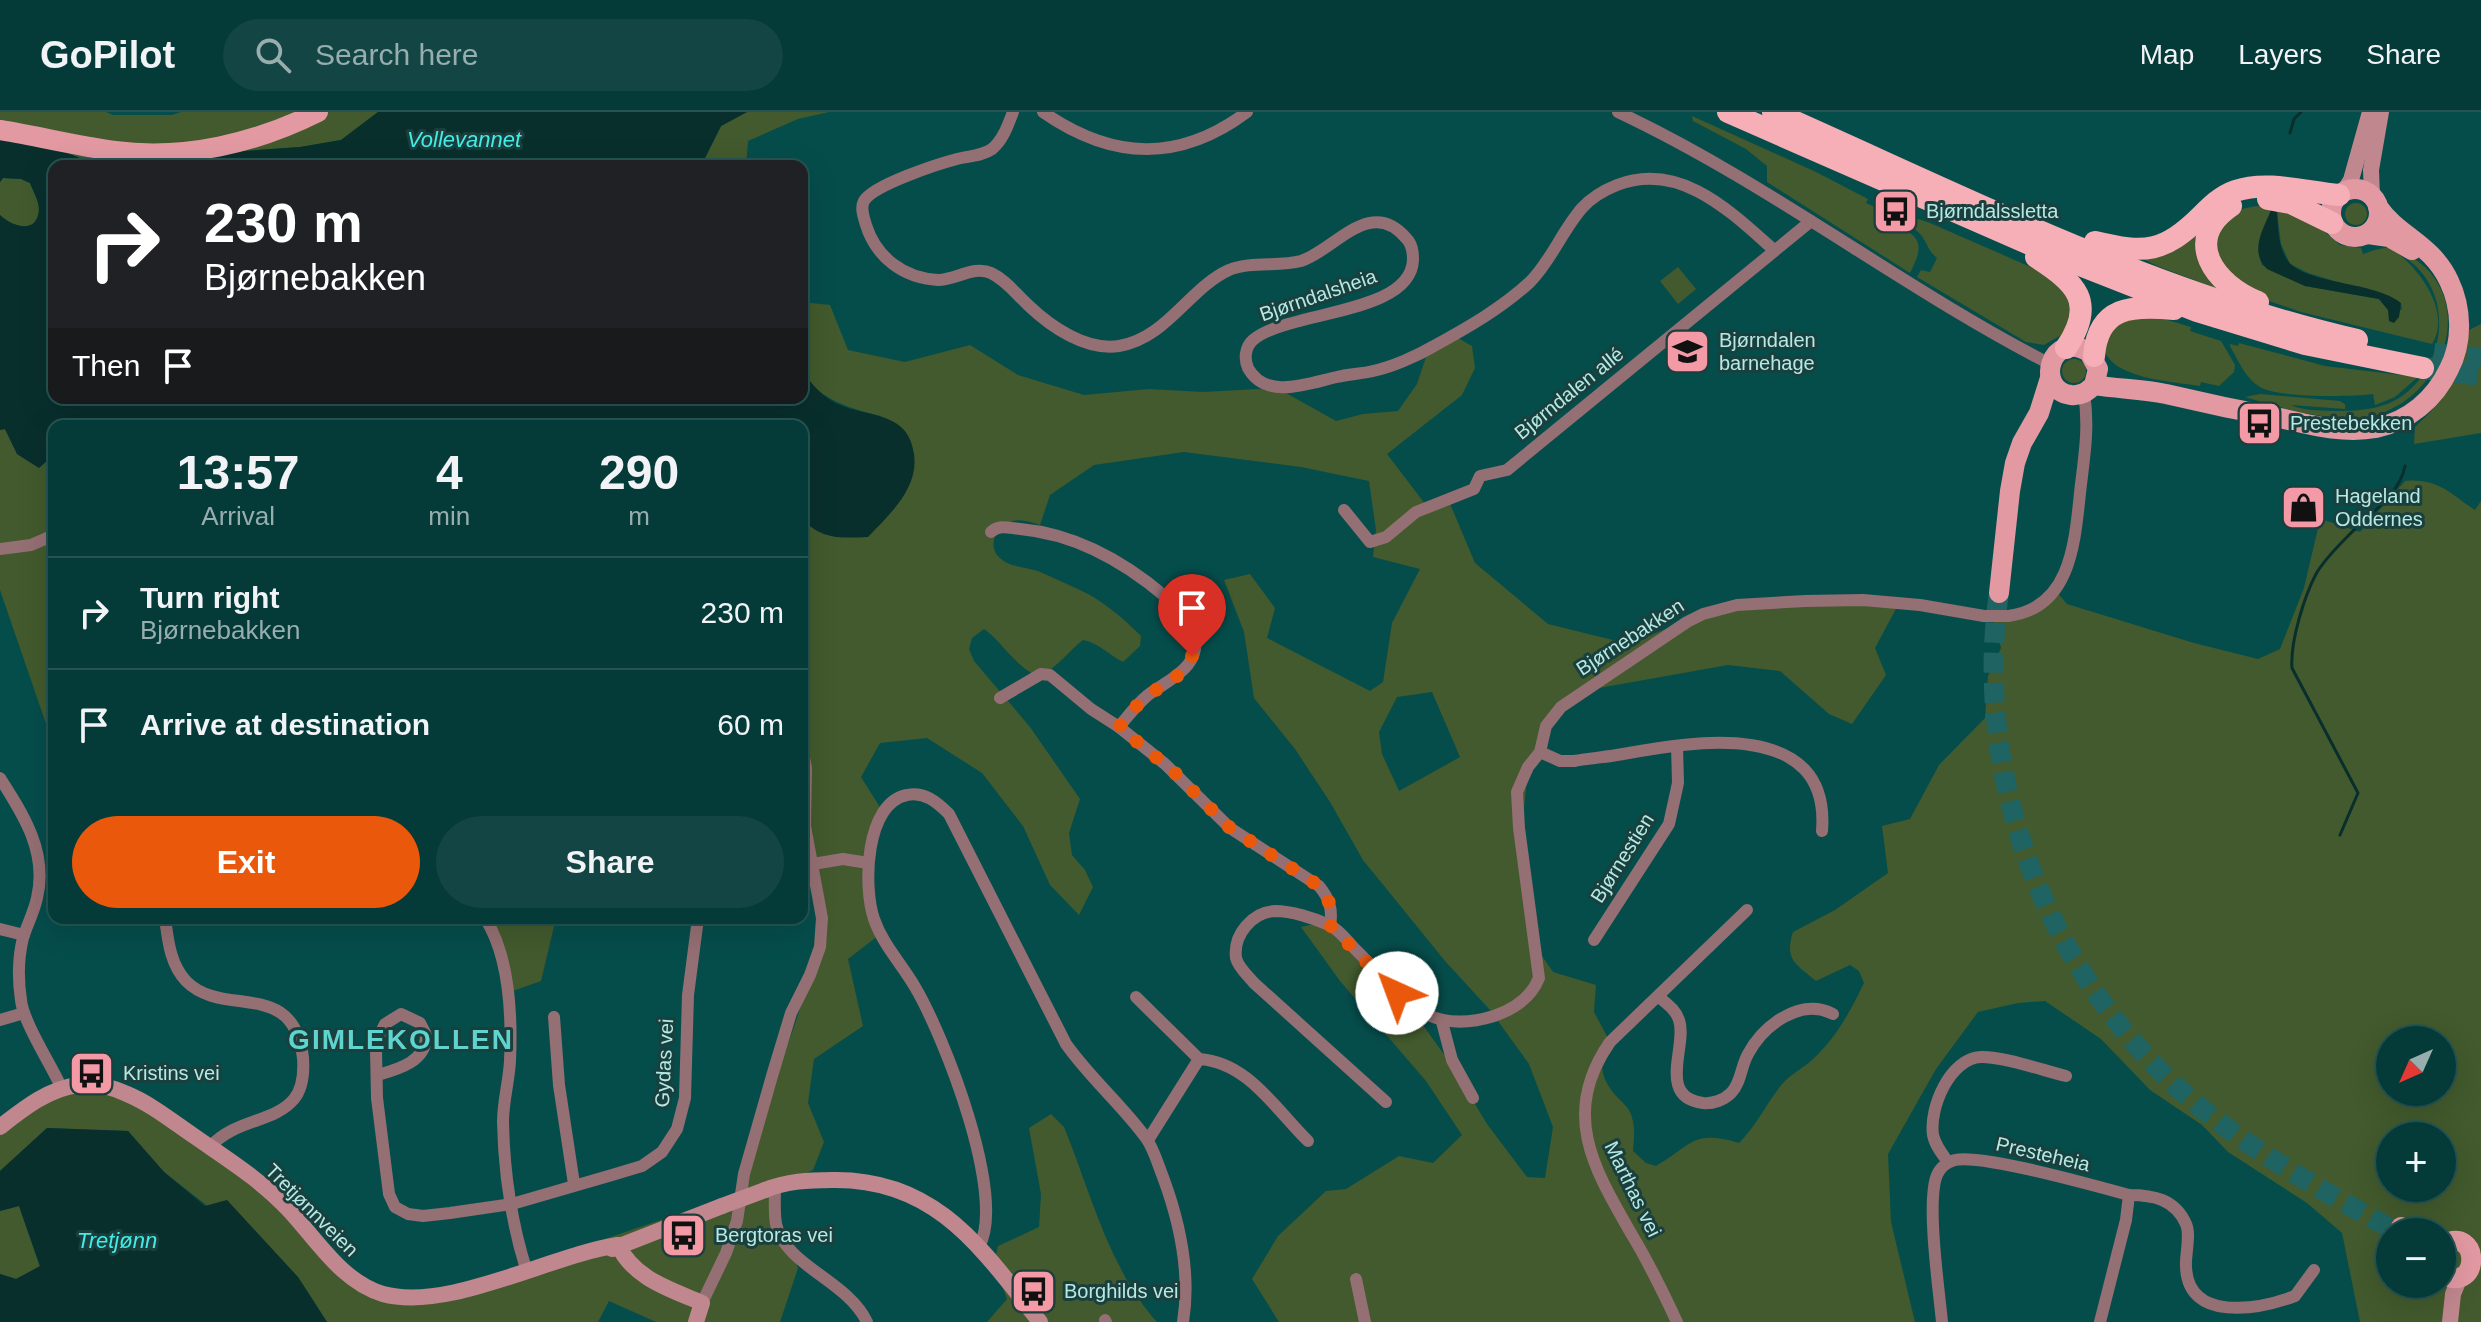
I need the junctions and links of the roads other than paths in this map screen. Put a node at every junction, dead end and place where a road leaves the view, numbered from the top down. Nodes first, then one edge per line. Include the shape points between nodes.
1 (318, 112) edge
2 (1013, 112) edge
3 (1043, 112) edge
4 (1247, 112) edge
5 (1618, 112) edge
6 (1728, 112) edge
7 (1773, 112) edge
8 (2370, 112) edge
9 (2381, 112) edge
10 (0, 130) edge
11 (2341, 193) junction
12 (2375, 202) junction
13 (2013, 219) junction
14 (1811, 221) junction
15 (1980, 222) junction
16 (2332, 223) junction
17 (2368, 234) junction
18 (1774, 250) junction
19 (2197, 311) junction
20 (2328, 333) junction
21 (2056, 363) junction
22 (2087, 379) junction
23 (1344, 510) dead end
24 (991, 532) dead end
25 (48, 538) edge
26 (0, 549) edge
27 (1000, 698) dead end
28 (1119, 727) junction
29 (1677, 746) junction
30 (1540, 752) junction
31 (0, 778) edge
32 (1822, 831) dead end
33 (808, 840) edge
34 (868, 863) junction
35 (813, 864) junction
36 (1747, 910) dead end
37 (166, 924) edge
38 (487, 924) edge
39 (1330, 925) junction
40 (697, 926) dead end
41 (0, 929) edge
42 (24, 935) junction
43 (1594, 940) dead end
44 (1136, 997) dead end
45 (1659, 997) junction
46 (24, 1013) junction
47 (1833, 1014) dead end
48 (554, 1017) dead end
49 (0, 1020) edge
50 (1442, 1022) junction
51 (1199, 1059) junction
52 (378, 1075) junction
53 (2066, 1076) dead end
54 (62, 1089) junction
55 (1473, 1098) dead end
56 (1386, 1102) dead end
57 (0, 1127) edge
58 (1148, 1140) junction
59 (1308, 1141) dead end
60 (210, 1147) junction
61 (1948, 1162) junction
62 (574, 1184) junction
63 (770, 1188) junction
64 (2129, 1195) junction
65 (512, 1204) junction
66 (2456, 1242) edge
67 (618, 1245) junction
68 (979, 1247) junction
69 (2476, 1255) edge
70 (2314, 1270) dead end
71 (527, 1272) junction
72 (2457, 1275) edge
73 (1356, 1279) dead end
74 (702, 1303) junction
75 (696, 1322) edge
76 (867, 1322) edge
77 (1040, 1322) edge
78 (1183, 1322) edge
79 (1365, 1322) edge
80 (1677, 1322) edge
81 (1942, 1322) edge
82 (2100, 1322) edge
83 (2447, 1322) edge

1 - 10 main road via 240,142 168,153 117,151
2 - 18 street, Bjørndalsheia via 1000,141 987,152 898,179 870,194 862,207 868,230 876,249 892,264 941,280 988,271 1049,322 1093,345 1119,346 1141,338 1217,277 1236,268 1311,258 1349,230 1372,223 1385,223 1404,235 1413,266 1389,293 1253,339 1246,364 1258,379 1278,387 1374,371 1462,330 1531,281 1592,197 1625,182 1667,179 1693,187
3 - 4 street via 1086,138 1150,150 1186,144
5 - 14 street
6 - 15 highway
7 - 13 highway
8 - 11 street via 2351,180
9 - 12 street via 2371,170
11 - 12 main road via 2359,189
11 - 13 highway via 2277,187 2236,191 2172,242 2147,248 2112,246
11 - 16 main road via 2331,206
12 - 17 main road via 2378,219
12 - 22 main road via 2436,259 2457,306 2459,332 2451,366 2413,413 2381,427 2338,429
13 - 20 highway via 2221,302
14 - 18 street, Bjørndalen allé
14 - 21 street via 1978,323
15 - 19 highway
15 - 21 highway via 2039,259 2079,295 2082,311 2076,333
16 - 17 main road via 2348,237
16 - 20 highway via 2291,203 2250,200 2218,217 2207,246 2212,267 2229,287
17 - 22 main road via 2404,244 2429,264 2446,292 2451,316 2450,345 2436,377 2415,402 2394,414 2363,422 2322,420 2157,385
18 - 23 street, Bjørndalen allé via 1507,470 1480,476 1474,489 1416,512 1386,537 1370,542
19 - 20 highway via 2305,344 2426,361
19 - 22 highway via 2117,313 2095,339
21 - 22 main road via 2057,389
21 - 22 main road via 2084,349
21 - 22 main road via 2015,463 1999,593 2028,448 2045,418
22 - 30 street, Bjørnebakken, bridge via 2087,446 2076,533 2066,573 2041,604 2008,616 1863,600 1719,609 1687,622 1561,707 1546,726
24 - 28 street via 1001,527 1030,530 1096,549 1187,617 1195,642 1188,666 1141,701
25 - 26 street
27 - 28 street via 1041,674 1050,675
28 - 39 street via 1230,828 1319,886 1331,906
29 - 30 street via 1574,761
29 - 32 street via 1742,743 1785,755 1814,783
29 - 43 street, Bjørnestien via 1678,783 1669,824
30 - 50 street, Bjørnebakken via 1517,792 1539,978 1528,996 1507,1011
31 - 42 street via 36,846 39,887
33 - 35 street
34 - 35 street via 843,859
34 - 58 street via 889,804 912,794 939,803 955,823 1066,1044
34 - 68 street via 877,926 927,1009 971,1117 988,1221
35 - 74 street via 822,918 820,947 791,1013 744,1174 737,1221
36 - 45 street, Marthas vei
37 - 60 street via 174,963 185,980 202,992 281,1013 295,1031 302,1053 302,1081 292,1101 231,1129
38 - 65 street via 502,960 510,1025 503,1122
39 - 50 street via 1409,1004
39 - 56 street via 1285,912 1261,914 1246,926 1236,957 1254,983
40 - 62 street, Gydas vei via 688,995 686,1082 677,1129 662,1152 642,1166
41 - 42 street
42 - 46 street via 19,979
44 - 51 street
45 - 47 street via 1680,1022 1677,1081 1690,1098 1703,1103 1730,1095 1754,1044 1780,1020 1813,1009
45 - 80 street, Marthas vei via 1603,1053 1588,1090 1584,1124 1592,1161
46 - 49 street
46 - 54 street
48 - 62 street
50 - 55 street via 1452,1060
51 - 58 street
51 - 59 street via 1242,1075
52 - 52 street via 381,1030 395,1016 414,1018 426,1035 424,1050 411,1062
52 - 65 street via 386,1183 395,1207 423,1216
53 - 61 street via 1985,1057 1964,1063 1942,1090 1934,1115 1934,1139
54 - 57 street, Tretjønnveien via 33,1102
54 - 60 street, Tretjønnveien via 91,1085 122,1091
58 - 78 street via 1178,1217 1186,1280
60 - 71 street, Tretjønnveien via 267,1188 340,1268 376,1292 432,1296
61 - 64 street, Presteheia via 2003,1165
61 - 81 street via 1937,1175 1933,1202
62 - 65 street, Gydas vei
63 - 67 street, Tretjønnveien, bridge
63 - 68 street, Tretjønnveien via 841,1180 893,1189 936,1209
63 - 76 street via 786,1245 854,1300
64 - 70 street, Presteheia via 2154,1196 2178,1212 2188,1227 2187,1282 2196,1298 2215,1310 2295,1296
64 - 82 street
65 - 71 street
66 - 69 main road
67 - 71 street, Tretjønnveien via 572,1266
67 - 74 street via 644,1276
68 - 77 street, Tretjønnveien
69 - 72 main road
72 - 83 street
73 - 79 street
74 - 75 street

